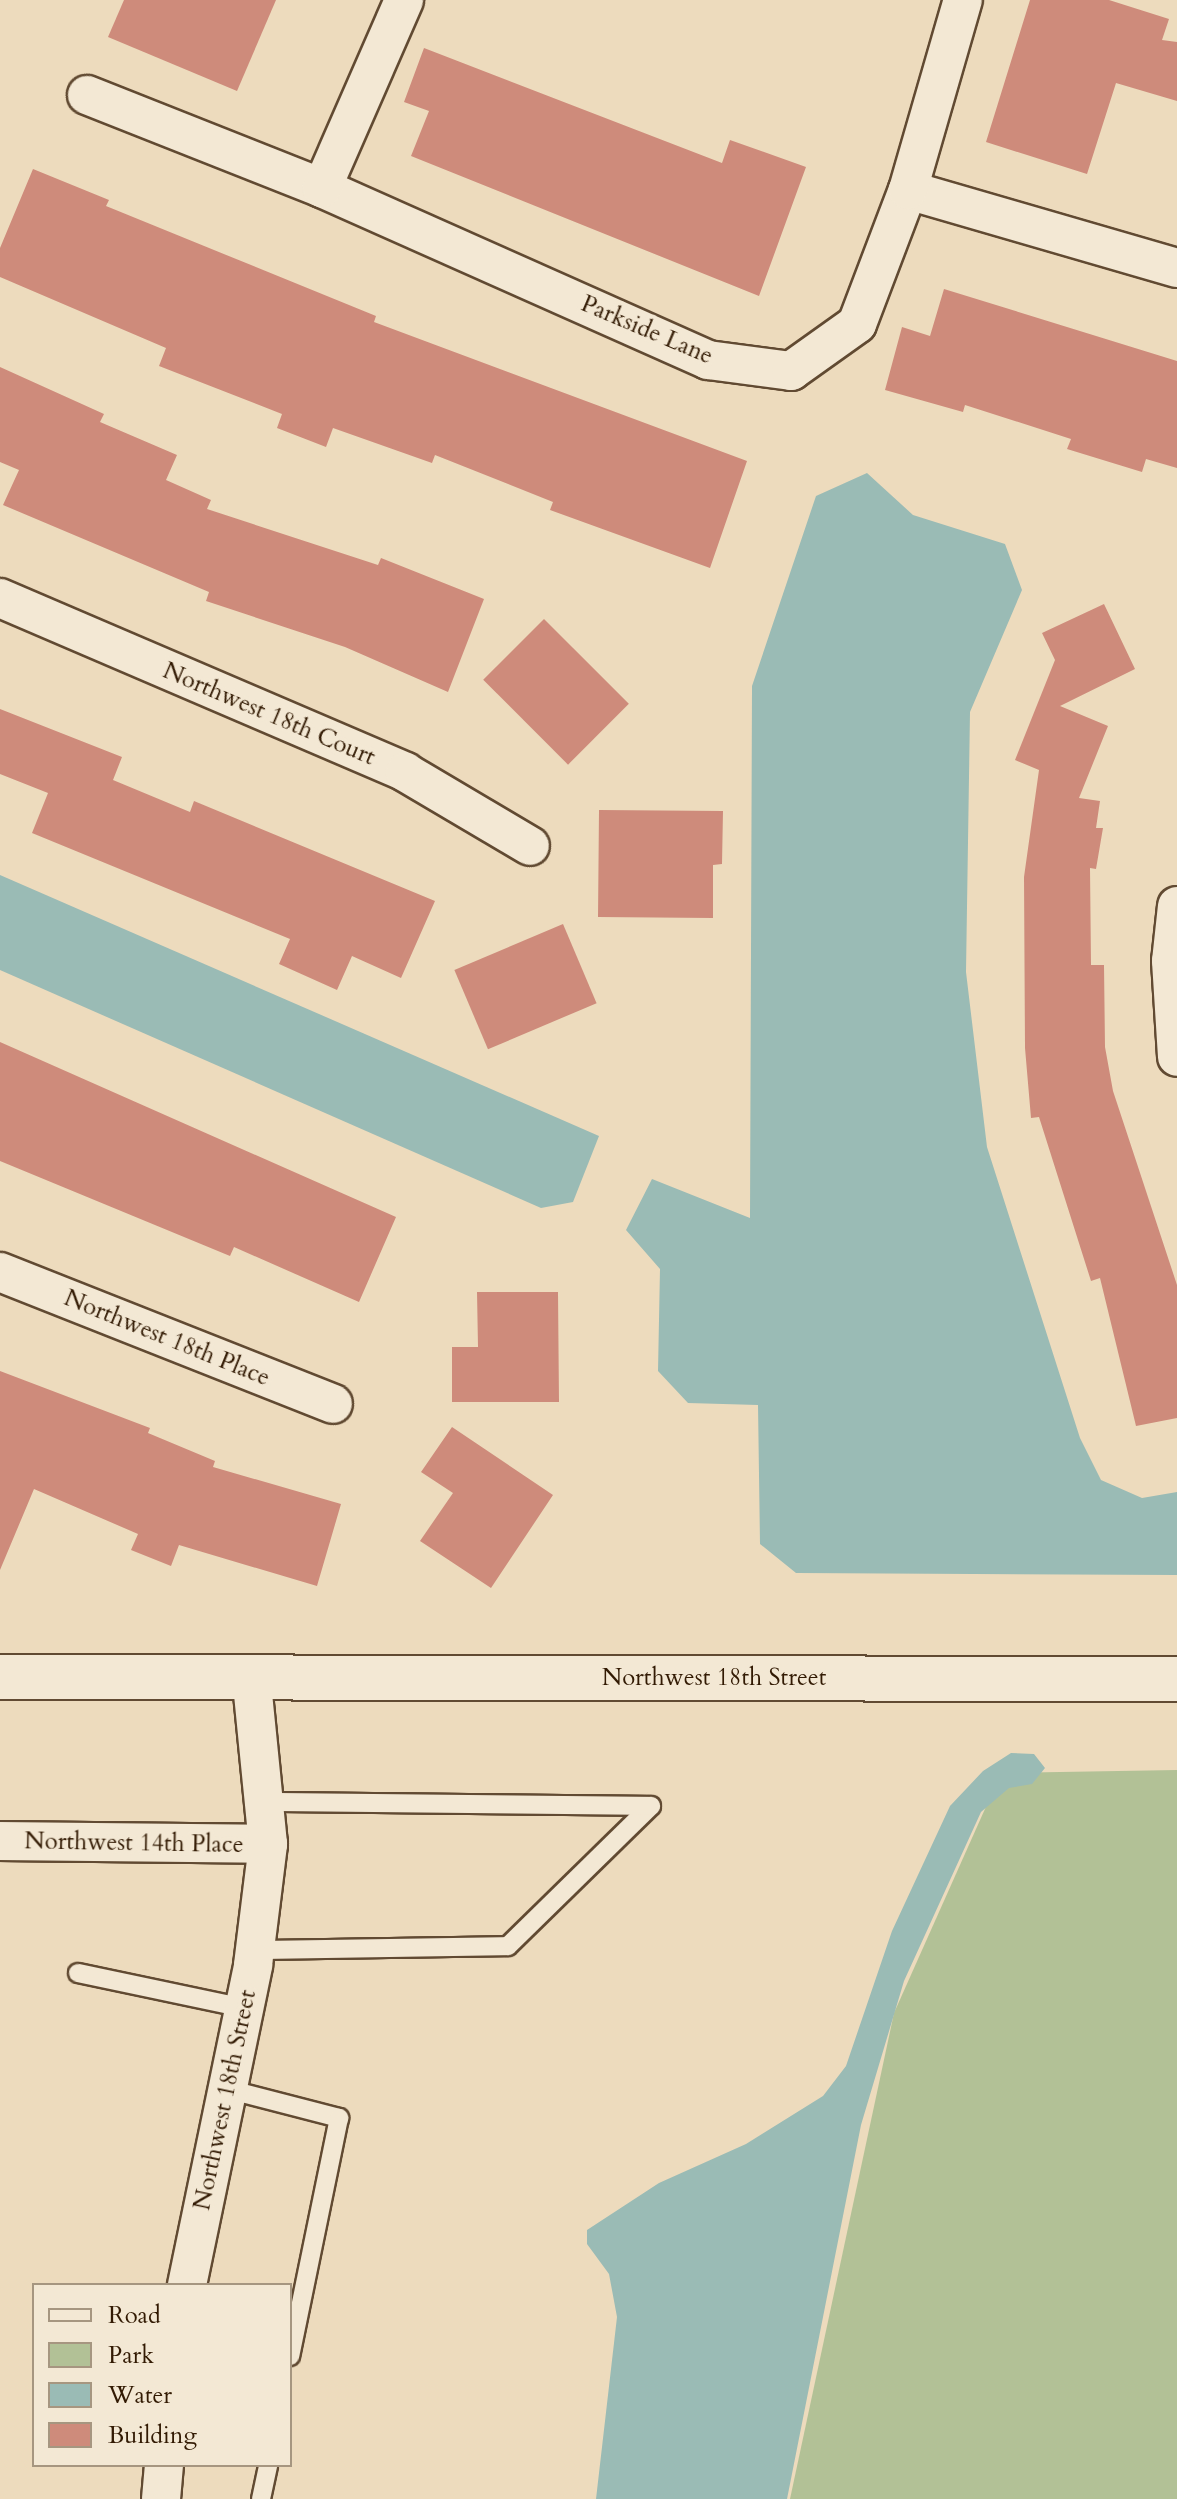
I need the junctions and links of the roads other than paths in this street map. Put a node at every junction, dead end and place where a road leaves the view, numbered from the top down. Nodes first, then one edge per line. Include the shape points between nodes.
1 (404, 0) edge
2 (963, 0) edge
3 (87, 95) dead end
4 (322, 188) junction
5 (908, 190) junction
6 (1177, 268) edge
7 (0, 598) edge
8 (530, 846) dead end
9 (1177, 906) edge
10 (1177, 1057) edge
11 (0, 1272) edge
12 (333, 1404) dead end
13 (251, 1675) junction
14 (0, 1677) edge
15 (1177, 1679) edge
16 (263, 1802) junction
17 (0, 1841) edge
18 (268, 1844) junction
19 (255, 1950) junction
20 (78, 1973) dead end
21 (244, 2008) junction
22 (227, 2089) junction
23 (187, 2283) edge
24 (292, 2346) edge
25 (164, 2467) edge
26 (268, 2467) edge
27 (161, 2499) edge
28 (261, 2499) edge

1 - 4 street
2 - 5 street, Parkside Lane
3 - 4 street, Parkside Lane
4 - 5 street, Parkside Lane via 708,360 791,371 857,324
5 - 6 street
7 - 8 street, Northwest 18th Court via 405,772
9 - 10 street via 1171,961
11 - 12 street, Northwest 18th Place
13 - 14 street, Northwest 18th Street
13 - 15 street, Northwest 18th Street
13 - 16 street, Northwest 18th Street
16 - 18 street, Northwest 18th Street
16 - 19 lane via 651,1806 508,1946
17 - 18 street, Northwest 14th Place
18 - 19 street, Northwest 18th Street
19 - 21 street, Northwest 18th Street
20 - 21 lane
21 - 22 street, Northwest 18th Street
22 - 23 street, Northwest 18th Street
22 - 24 lane via 339,2118
25 - 27 street
26 - 28 lane

